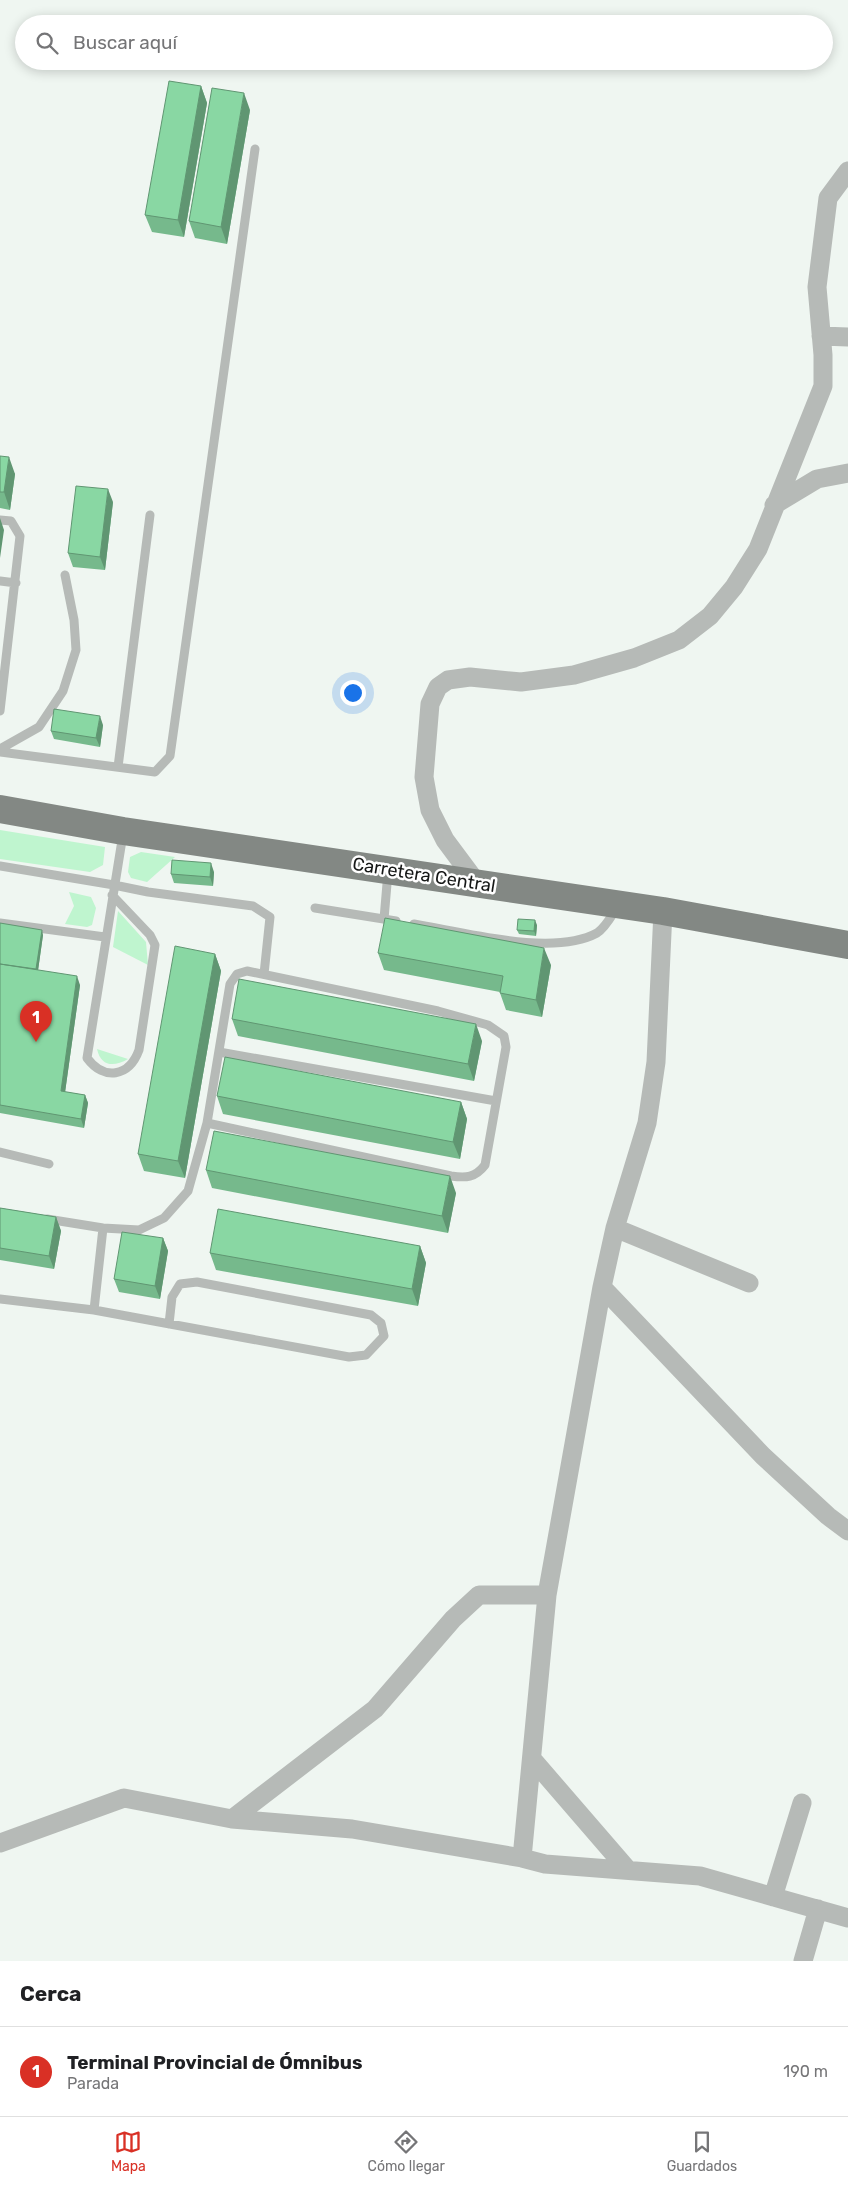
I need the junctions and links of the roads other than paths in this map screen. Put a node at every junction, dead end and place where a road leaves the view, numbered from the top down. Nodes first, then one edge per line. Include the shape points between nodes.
1 (255, 149) dead end
2 (848, 171) edge
3 (821, 336) junction
4 (848, 337) edge
5 (848, 473) edge
6 (774, 505) junction
7 (150, 515) dead end
8 (0, 520) edge
9 (65, 575) dead end
10 (0, 580) edge
11 (16, 583) junction
12 (4, 647) edge
13 (0, 711) edge
14 (0, 750) edge
15 (118, 767) junction
16 (0, 809) edge
17 (123, 831) junction
18 (0, 866) edge
19 (388, 870) junction
20 (477, 883) junction
21 (114, 884) junction
22 (112, 895) junction
23 (619, 906) junction
24 (315, 908) dead end
25 (663, 911) junction
26 (384, 919) junction
27 (0, 923) edge
28 (105, 937) junction
29 (848, 944) edge
30 (264, 974) junction
31 (219, 1052) junction
32 (496, 1101) junction
33 (207, 1123) junction
34 (0, 1152) edge
35 (50, 1164) dead end
36 (38, 1217) edge
37 (103, 1228) junction
38 (615, 1228) junction
39 (749, 1283) dead end
40 (602, 1287) junction
41 (0, 1299) edge
42 (94, 1310) junction
43 (170, 1324) junction
44 (848, 1531) edge
45 (547, 1595) junction
46 (533, 1760) junction
47 (802, 1803) dead end
48 (232, 1819) junction
49 (0, 1843) edge
50 (522, 1858) junction
51 (628, 1870) junction
52 (773, 1896) junction
53 (818, 1909) junction
54 (848, 1918) edge
55 (803, 1961) edge

1 - 15 lane via 170,756 156,772
2 - 3 street via 828,198 818,287
3 - 4 street
3 - 6 street via 823,386
5 - 6 street via 818,479
6 - 20 street via 758,549 734,587 710,616 679,640 634,658 574,675 521,682 470,677 448,680 438,687 430,704 424,777 430,810 445,840
7 - 15 lane
8 - 11 lane via 11,521 20,536
9 - 14 lane via 76,650 64,691 40,727
10 - 11 lane
11 - 12 lane
12 - 13 lane
14 - 15 lane
16 - 17 main road, Carretera Central
17 - 19 main road, Carretera Central
17 - 21 lane
18 - 21 lane
19 - 20 main road, Carretera Central
19 - 26 lane
20 - 23 main road, Carretera Central
21 - 22 lane
21 - 30 lane via 148,892 253,906 270,917
22 - 28 lane
22 - 28 lane via 150,935 155,945 139,1050 134,1064 115,1073 95,1068 88,1058
23 - 25 main road, Carretera Central
23 - 26 lane via 599,932 578,942 536,944
24 - 26 lane
25 - 29 main road, Carretera Central
25 - 38 street via 652,1088 646,1123
27 - 28 lane
30 - 31 lane via 247,971 237,974 230,984
30 - 32 lane via 438,1011 488,1025 504,1036 506,1047
31 - 32 lane
31 - 33 lane
32 - 33 lane via 485,1165 478,1174 466,1178
33 - 37 lane via 188,1191 179,1204 164,1218 139,1230
34 - 35 lane
36 - 37 lane
37 - 42 lane
38 - 39 street
38 - 40 street
40 - 44 street via 763,1456
40 - 45 street
41 - 42 lane
42 - 43 lane
43 - 43 lane via 349,1357 366,1355 384,1336 381,1323 372,1315 197,1282 180,1284 172,1297
45 - 46 street
45 - 48 street via 479,1595 453,1619 376,1709
46 - 50 street
46 - 51 street
47 - 52 street
48 - 49 street via 124,1798
48 - 50 street via 352,1830
50 - 51 street via 545,1864
51 - 52 street via 700,1876
52 - 53 street
53 - 54 street
53 - 55 street

